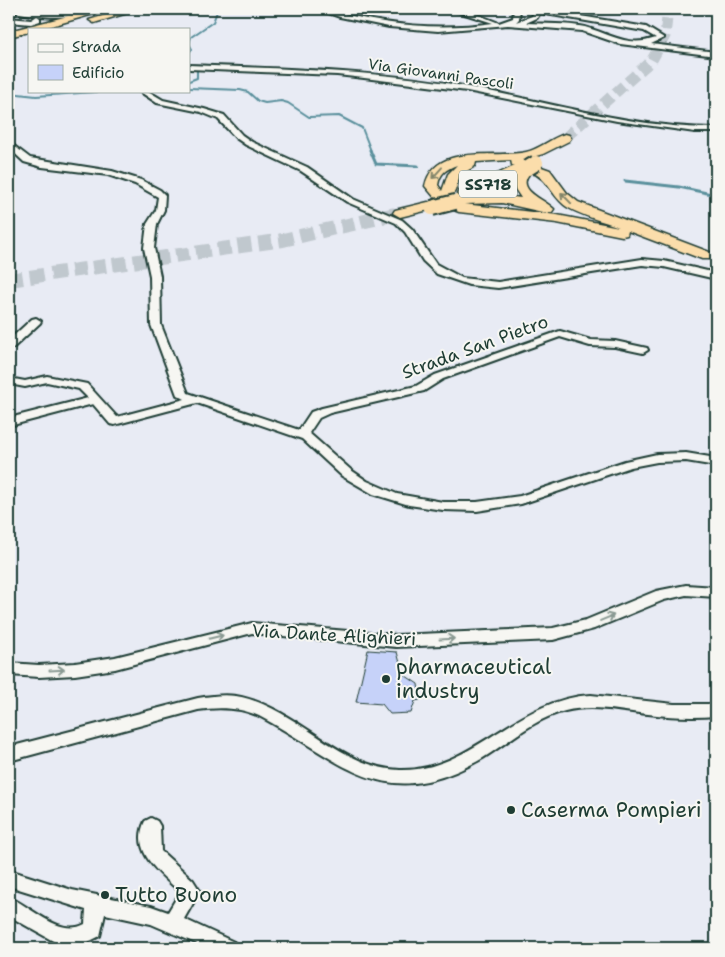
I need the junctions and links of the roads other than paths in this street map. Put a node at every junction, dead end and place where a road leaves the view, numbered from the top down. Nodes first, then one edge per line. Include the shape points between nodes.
1 (92, 9) edge
2 (106, 9) edge
3 (136, 9) edge
4 (320, 9) edge
5 (452, 9) edge
6 (517, 9) edge
7 (9, 11) edge
8 (9, 20) edge
9 (505, 23) junction
10 (33, 28) edge
11 (63, 28) edge
12 (28, 29) edge
13 (9, 34) edge
14 (28, 37) edge
15 (9, 42) edge
16 (640, 45) junction
17 (716, 54) edge
18 (190, 67) edge
19 (144, 92) edge
20 (716, 130) edge
21 (566, 138) joint
22 (9, 144) edge
23 (529, 165) junction
24 (450, 199) junction
25 (428, 206) joint
26 (405, 212) tunnel mouth
27 (580, 219) junction
28 (622, 232) junction
29 (712, 257) edge
30 (716, 276) edge
31 (36, 321) dead end
32 (9, 346) edge
33 (643, 350) dead end
34 (9, 381) edge
35 (94, 400) junction
36 (197, 400) junction
37 (9, 422) edge
38 (301, 435) junction
39 (716, 462) edge
40 (716, 592) edge
41 (9, 669) edge
42 (716, 710) edge
43 (9, 754) edge
44 (151, 826) dead end
45 (9, 878) edge
46 (95, 905) junction
47 (9, 906) edge
48 (172, 922) junction
49 (227, 948) edge

1 - 7 street via 53,16
2 - 10 highway
3 - 11 highway
4 - 9 street via 357,21 409,27
5 - 9 street
6 - 9 street via 516,19
7 - 8 street via 38,20
9 - 16 street via 584,29 610,40
9 - 16 street via 530,21 539,11 646,29 661,38
12 - 13 highway
14 - 15 highway
16 - 17 street
18 - 20 street, Via Giovanni Pascoli via 364,76 467,89 617,119
19 - 30 street via 152,98 221,117 241,138 304,169 357,204 393,218 404,225 426,259 450,277 487,286 642,262
21 - 23 highway
21 -> 28 highway via 531,154 453,162 436,172 431,186 446,202 464,209 557,219
22 - 36 street via 26,160 109,173 138,182 162,197 160,210 152,224 149,248 155,276 156,324 183,395
23 - 24 highway, SS718
23 - 27 highway via 518,183 523,194 546,207
24 - 25 highway, bridge
24 - 27 highway via 507,199
29 -> 24 highway via 573,205 562,196 550,176 538,168 520,163 486,161 461,167 452,176
25 - 26 highway
27 - 28 highway
28 - 29 highway
31 - 32 street
33 - 38 street, Strada San Pietro via 590,343 560,334 439,377 420,389 326,410 315,415
34 - 35 street via 25,384 47,379 83,386
35 - 36 street via 114,421
35 - 37 street
36 - 38 street
38 - 39 street via 317,444 341,471 365,485 406,501 456,507 493,505 655,458 683,456
41 -> 40 street, Via Dante Alighieri via 39,671 99,665 252,628 396,641 553,634 589,625 661,595 686,590
42 - 43 street via 586,701 554,708 520,723 445,770 427,776 400,778 353,766 262,710 222,702 198,704
44 - 48 street via 152,850 191,891
45 - 46 street
46 - 47 street via 92,930 78,938 62,937
46 - 48 street via 124,908
48 - 49 street

